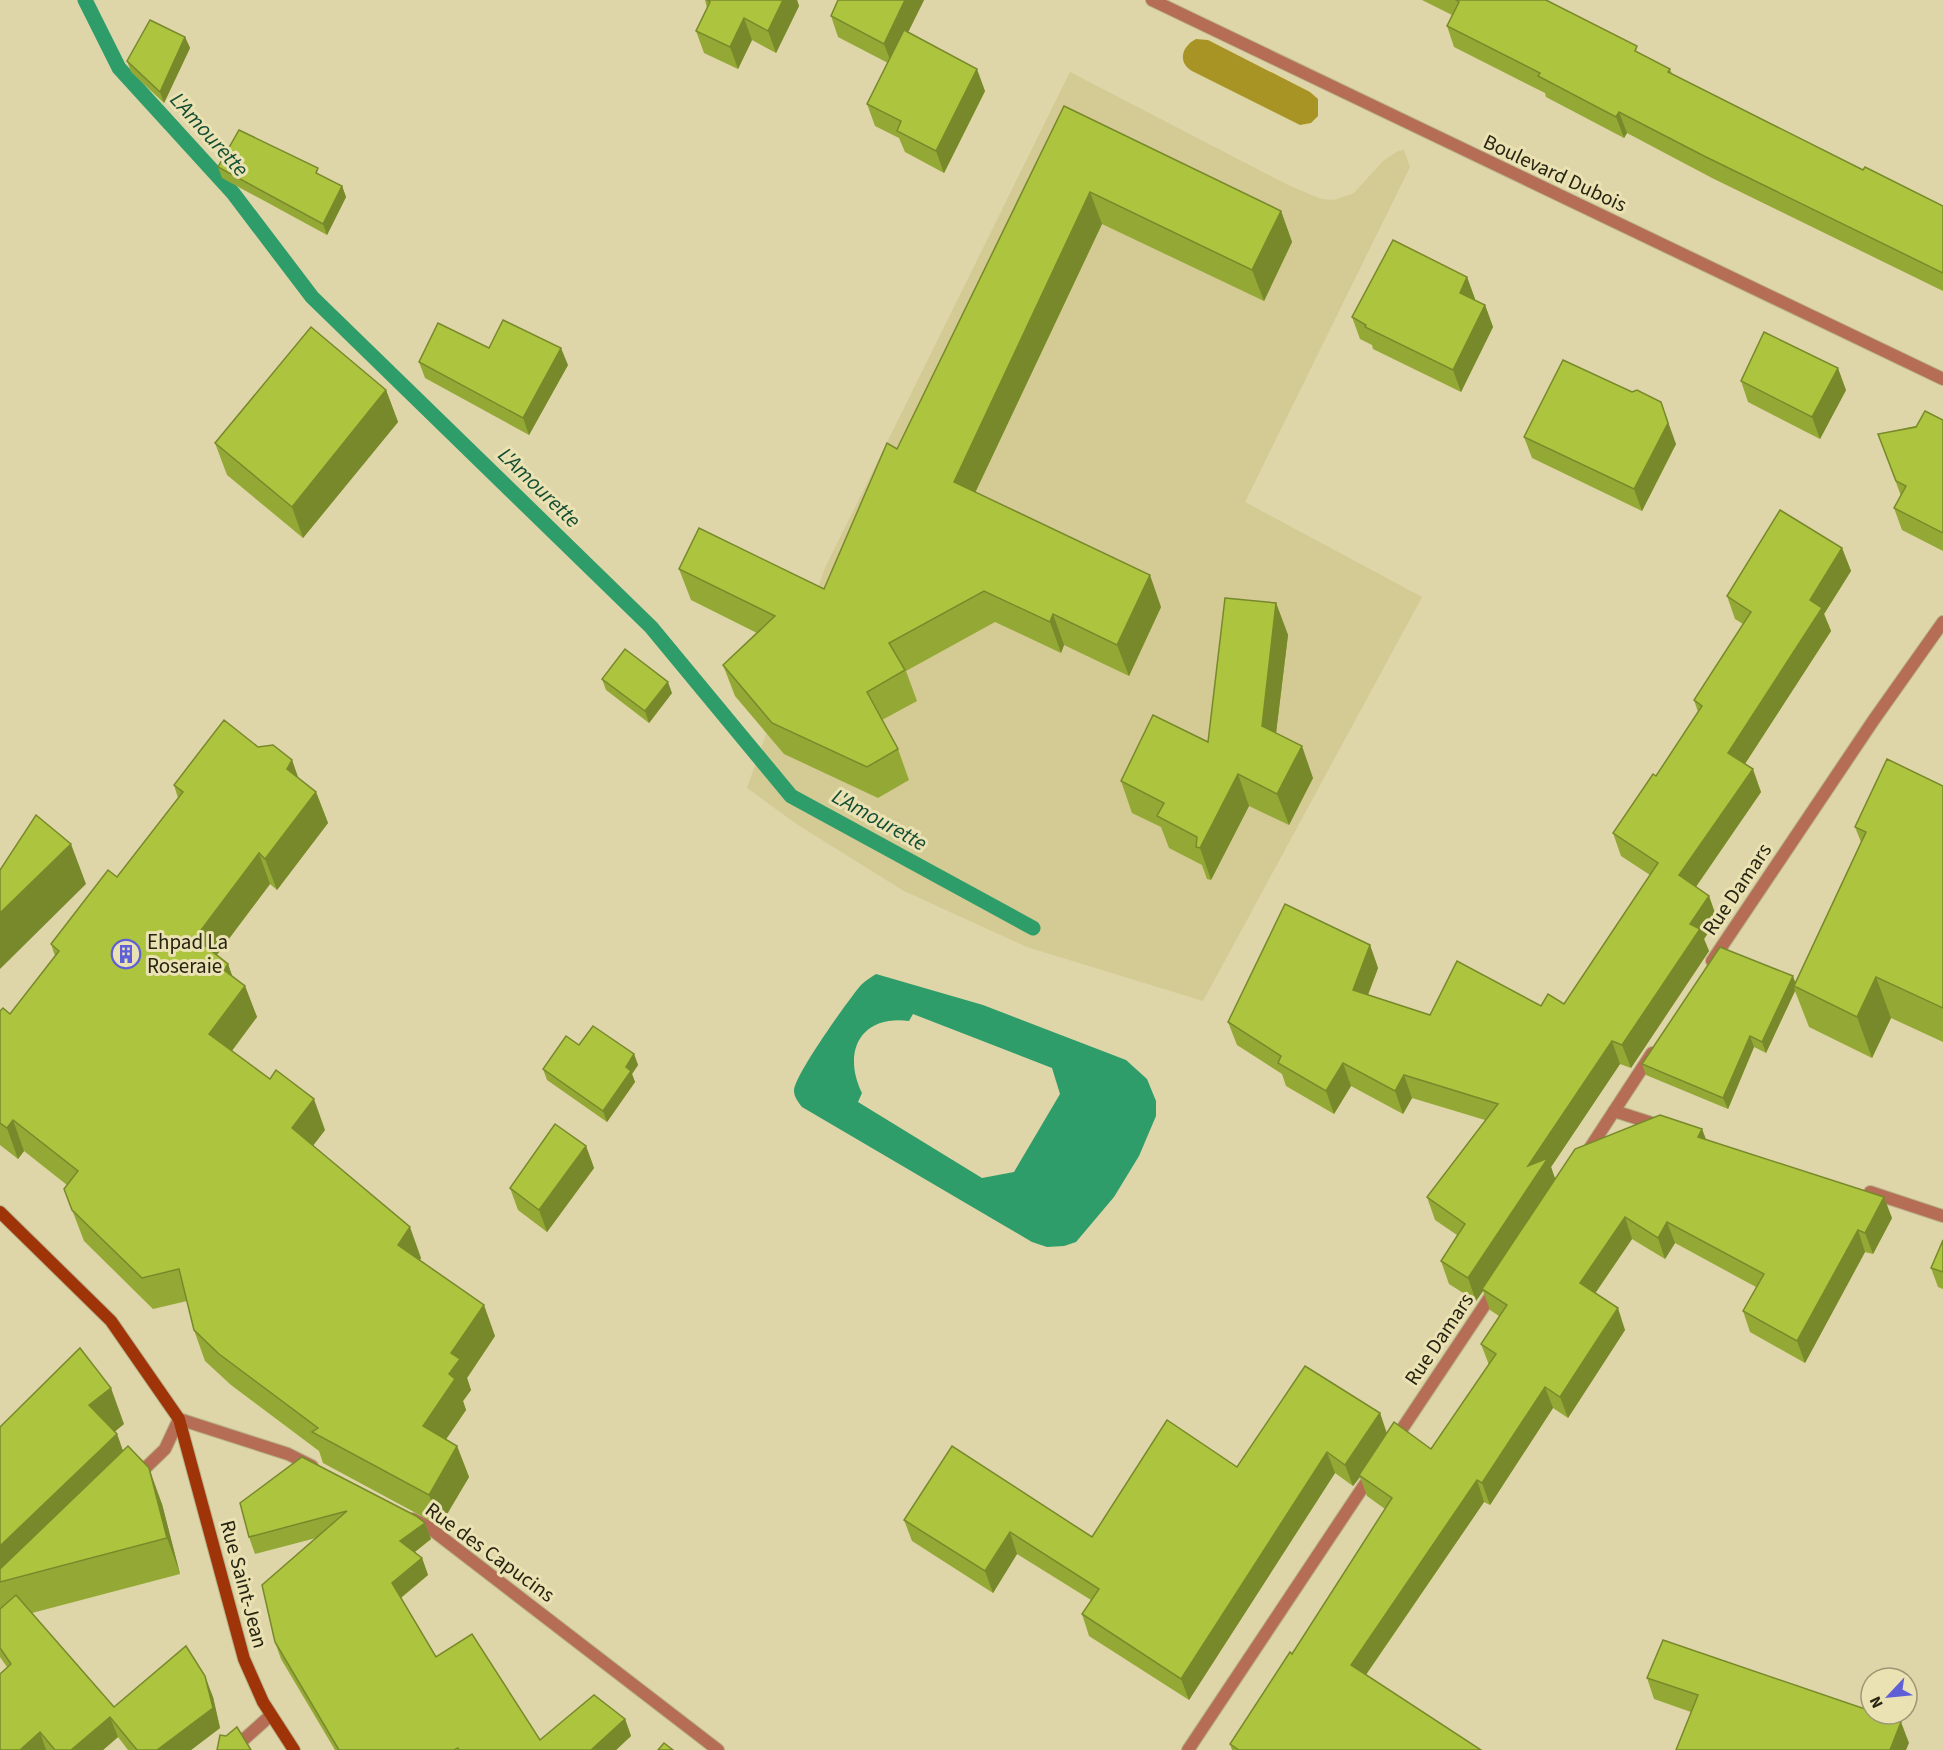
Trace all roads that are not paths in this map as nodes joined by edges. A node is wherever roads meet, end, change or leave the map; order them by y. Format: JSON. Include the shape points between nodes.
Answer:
{"nodes":[{"id":1,"x":1152,"y":0,"type":"edge"},
{"id":2,"x":1943,"y":379,"type":"edge"},
{"id":3,"x":1943,"y":622,"type":"edge"},
{"id":4,"x":1704,"y":974,"type":"edge"},
{"id":5,"x":1659,"y":1042,"type":"edge"},
{"id":6,"x":1614,"y":1111,"type":"junction"},
{"id":7,"x":1671,"y":1129,"type":"edge"},
{"id":8,"x":1581,"y":1161,"type":"edge"},
{"id":9,"x":1852,"y":1187,"type":"edge"},
{"id":10,"x":0,"y":1212,"type":"edge"},
{"id":11,"x":1943,"y":1216,"type":"edge"},
{"id":12,"x":1501,"y":1281,"type":"edge"},
{"id":13,"x":179,"y":1419,"type":"junction"},
{"id":14,"x":328,"y":1474,"type":"edge"},
{"id":15,"x":124,"y":1488,"type":"edge"},
{"id":16,"x":397,"y":1510,"type":"edge"},
{"id":17,"x":272,"y":1715,"type":"junction"},
{"id":18,"x":232,"y":1750,"type":"edge"},
{"id":19,"x":294,"y":1750,"type":"edge"},
{"id":20,"x":718,"y":1750,"type":"edge"},
{"id":21,"x":1188,"y":1750,"type":"edge"}],
"edges":[{"from":1,"to":2,"type":"street","name":"Boulevard Dubois"},
{"from":3,"to":4,"type":"street","name":"Rue Damars"},
{"from":5,"to":6,"type":"street"},
{"from":6,"to":7,"type":"street"},
{"from":6,"to":8,"type":"street"},
{"from":9,"to":11,"type":"street"},
{"from":10,"to":13,"type":"main road","name":"Rue Saint-Jean","via":[[111,1321]]},
{"from":12,"to":21,"type":"street","name":"Rue Damars"},
{"from":13,"to":14,"type":"street","via":[[288,1454]]},
{"from":13,"to":15,"type":"street","via":[[165,1449]]},
{"from":13,"to":17,"type":"main road","name":"Rue Saint-Jean","via":[[244,1659]]},
{"from":16,"to":20,"type":"street","name":"Rue des Capucins","via":[[427,1526]]},
{"from":17,"to":18,"type":"street"},
{"from":17,"to":19,"type":"main road","name":"Rue Saint-Jean"}]}
